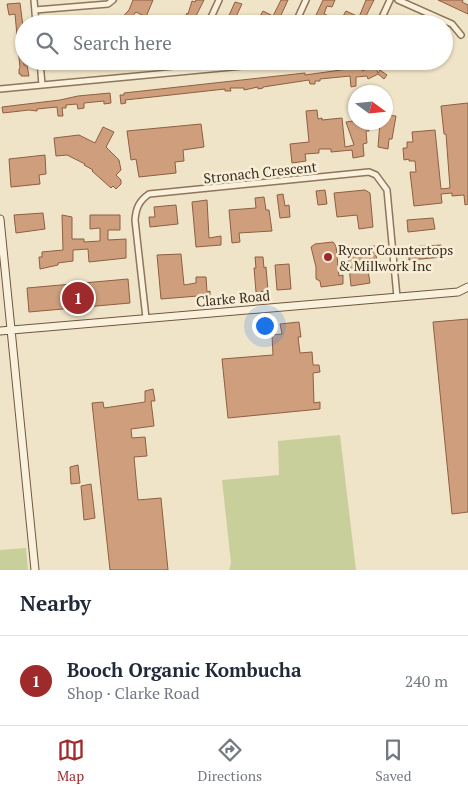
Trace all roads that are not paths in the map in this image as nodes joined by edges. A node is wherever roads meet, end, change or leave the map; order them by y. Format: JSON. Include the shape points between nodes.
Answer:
{"nodes":[{"id":1,"x":34,"y":0,"type":"edge"},
{"id":2,"x":113,"y":0,"type":"edge"},
{"id":3,"x":219,"y":0,"type":"edge"},
{"id":4,"x":306,"y":0,"type":"edge"},
{"id":5,"x":390,"y":0,"type":"edge"},
{"id":6,"x":398,"y":0,"type":"edge"},
{"id":7,"x":35,"y":10,"type":"junction"},
{"id":8,"x":35,"y":15,"type":"edge"},
{"id":9,"x":212,"y":15,"type":"edge"},
{"id":10,"x":298,"y":15,"type":"edge"},
{"id":11,"x":383,"y":15,"type":"edge"},
{"id":12,"x":432,"y":15,"type":"edge"},
{"id":13,"x":453,"y":25,"type":"edge"},
{"id":14,"x":461,"y":35,"type":"dead end"},
{"id":15,"x":41,"y":70,"type":"edge"},
{"id":16,"x":207,"y":70,"type":"edge"},
{"id":17,"x":42,"y":85,"type":"junction"},
{"id":18,"x":0,"y":89,"type":"edge"},
{"id":19,"x":0,"y":219,"type":"edge"},
{"id":20,"x":468,"y":287,"type":"edge"},
{"id":21,"x":397,"y":297,"type":"junction"},
{"id":22,"x":146,"y":318,"type":"junction"},
{"id":23,"x":10,"y":330,"type":"junction"},
{"id":24,"x":0,"y":331,"type":"edge"},
{"id":25,"x":35,"y":570,"type":"edge"}],
"edges":[{"from":1,"to":7,"type":"street"},
{"from":2,"to":7,"type":"street","via":[[108,4]]},
{"from":3,"to":9,"type":"street"},
{"from":4,"to":10,"type":"street"},
{"from":5,"to":11,"type":"street"},
{"from":6,"to":12,"type":"street"},
{"from":7,"to":8,"type":"street"},
{"from":13,"to":14,"type":"street"},
{"from":15,"to":17,"type":"street"},
{"from":16,"to":17,"type":"street"},
{"from":17,"to":18,"type":"street"},
{"from":19,"to":23,"type":"main road"},
{"from":20,"to":21,"type":"main road","name":"Clarke Road","via":[[458,292]]},
{"from":21,"to":22,"type":"main road","name":"Clarke Road"},
{"from":21,"to":22,"type":"street","name":"Stronach Crescent","via":[[387,190],[376,175],[369,172],[149,194],[136,209],[135,220]]},
{"from":22,"to":23,"type":"main road","name":"Clarke Road"},
{"from":23,"to":24,"type":"main road","name":"Clarke Road"},
{"from":23,"to":25,"type":"main road"}]}
